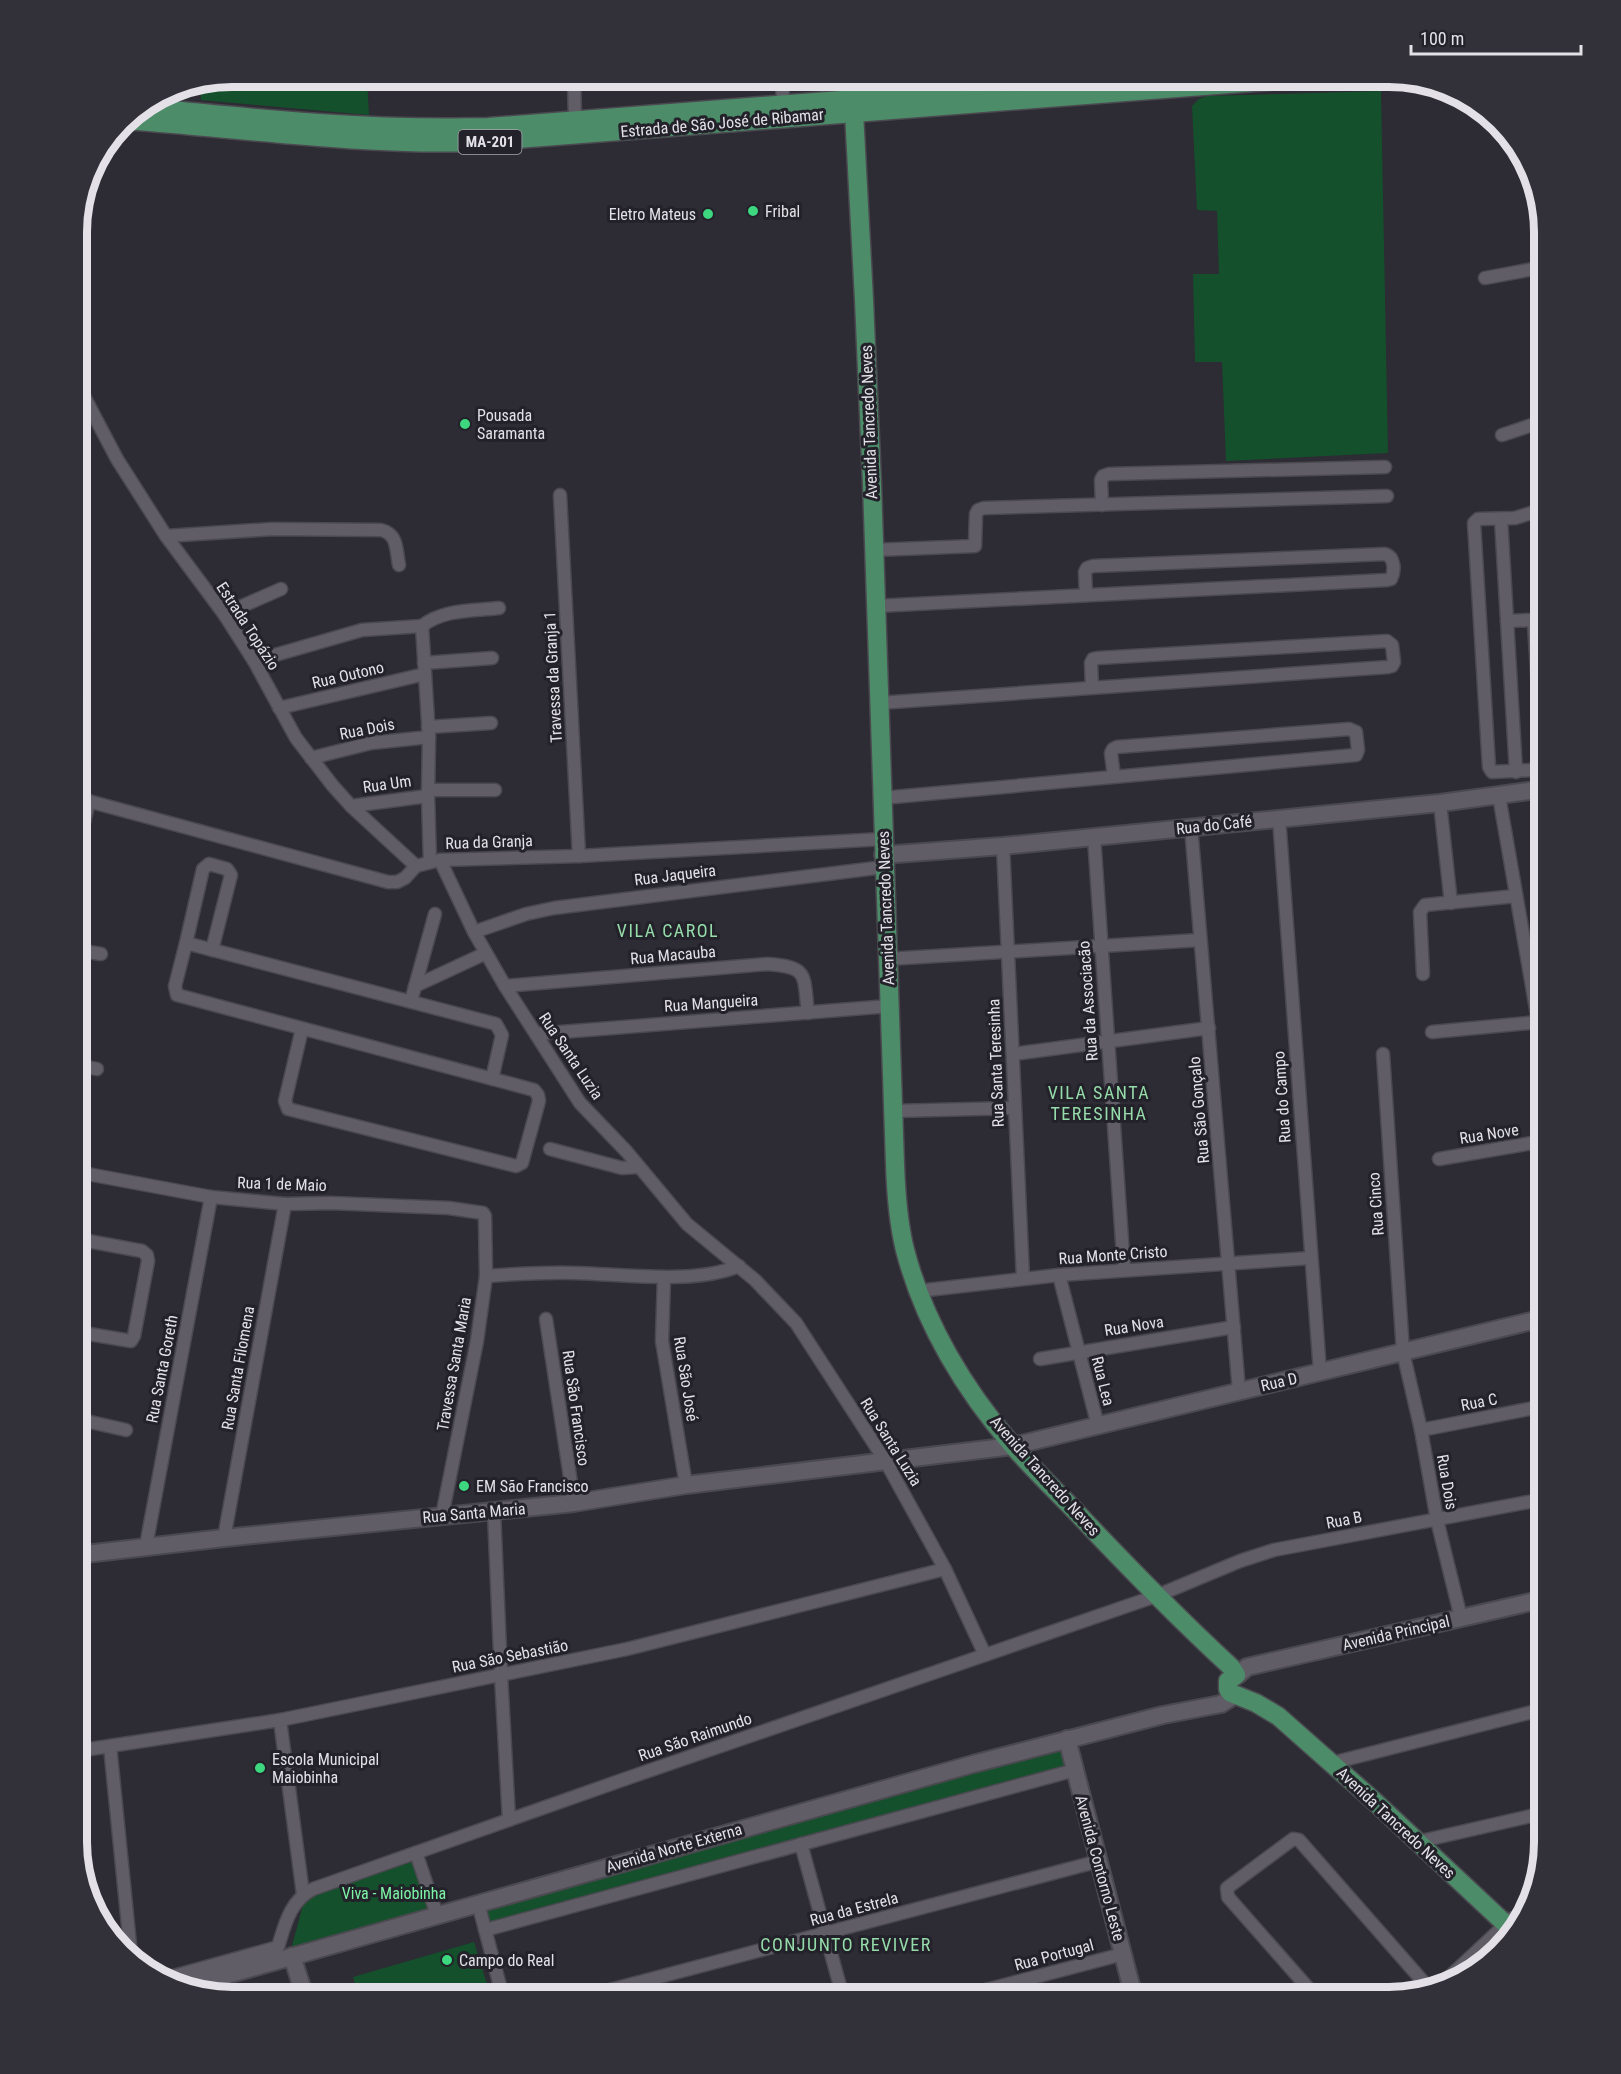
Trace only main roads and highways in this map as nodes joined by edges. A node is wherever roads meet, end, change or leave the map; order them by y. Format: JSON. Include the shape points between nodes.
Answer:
{"nodes":[{"id":1,"x":1005,"y":87,"type":"edge"},
{"id":2,"x":1157,"y":87,"type":"edge"},
{"id":3,"x":850,"y":106,"type":"junction"},
{"id":4,"x":156,"y":108,"type":"edge"},
{"id":5,"x":138,"y":121,"type":"edge"},
{"id":6,"x":1236,"y":1683,"type":"junction"},
{"id":7,"x":1278,"y":1716,"type":"junction"},
{"id":8,"x":1507,"y":1925,"type":"edge"}],
"edges":[{"from":1,"to":3,"type":"main road","name":"Estrada de São José de Ribamar","number":"MA-201","via":[[869,97]]},
{"from":2,"to":3,"type":"main road","name":"Estrada de São José de Ribamar","number":"MA-201"},
{"from":3,"to":4,"type":"main road","name":"Estrada de São José de Ribamar","number":"MA-201","via":[[783,104],[488,127],[422,128],[340,125]]},
{"from":3,"to":5,"type":"main road","name":"Estrada de São José de Ribamar","number":"MA-201","via":[[490,142],[421,144]]},
{"from":3,"to":6,"type":"main road","name":"Avenida Tancredo Neves","via":[[864,300],[893,1111],[898,1208],[905,1249],[935,1332],[964,1381],[1013,1446]]},
{"from":6,"to":7,"type":"main road","name":"Avenida Tancredo Neves"},
{"from":6,"to":7,"type":"main road","name":"Avenida Tancredo Neves","via":[[1256,1703]]},
{"from":7,"to":8,"type":"main road","name":"Avenida Tancredo Neves"}]}
